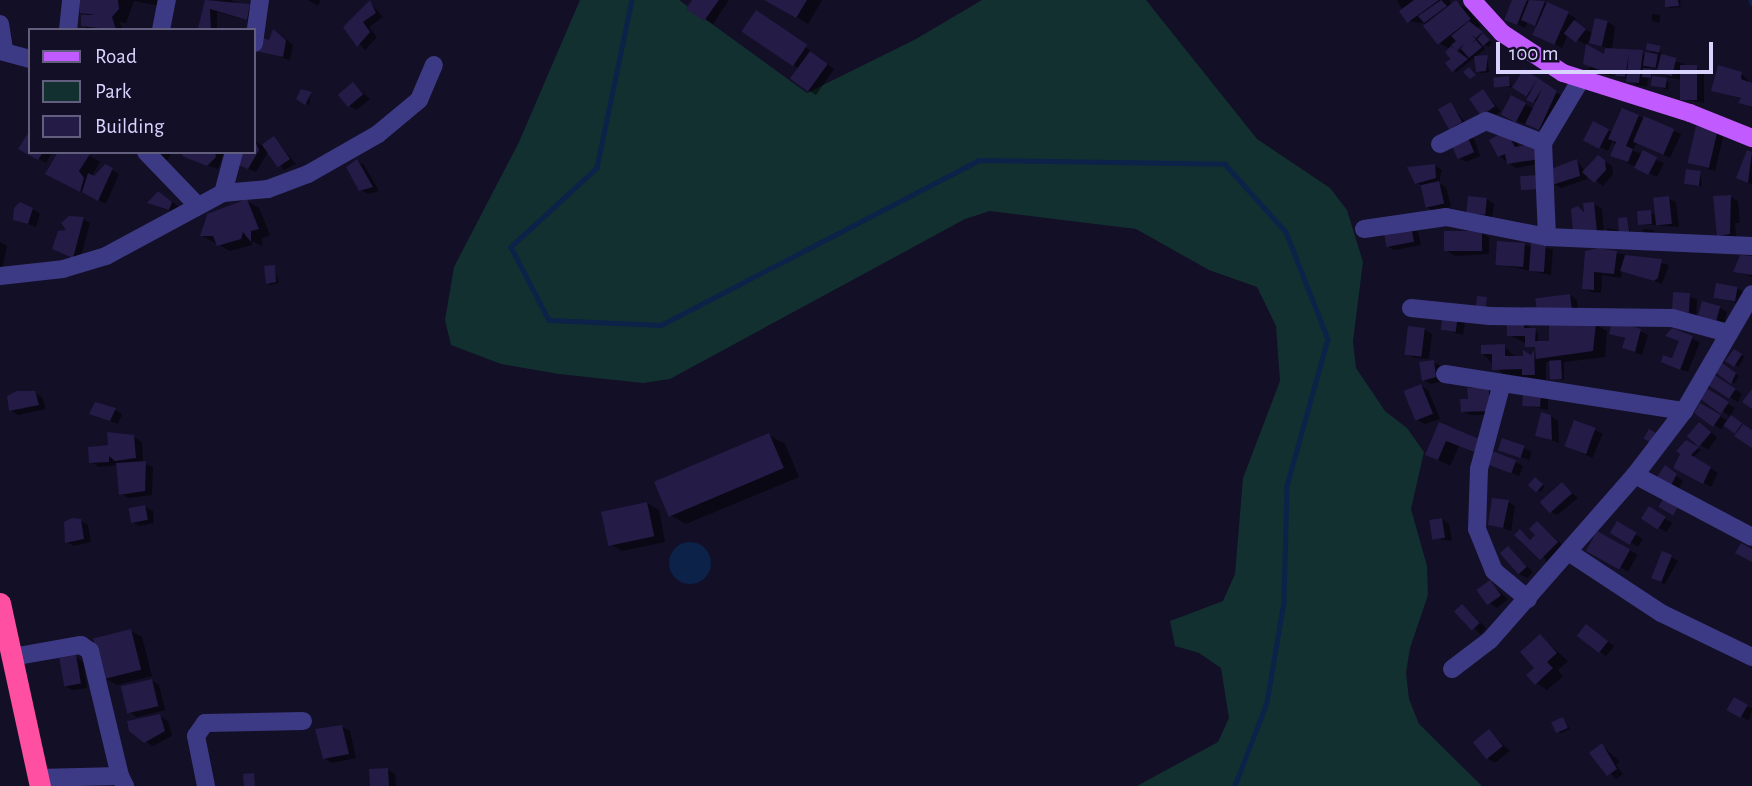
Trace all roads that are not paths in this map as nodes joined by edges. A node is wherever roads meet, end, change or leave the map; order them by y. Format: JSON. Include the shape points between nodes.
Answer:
{"nodes":[{"id":1,"x":71,"y":0,"type":"edge"},
{"id":2,"x":167,"y":0,"type":"edge"},
{"id":3,"x":260,"y":0,"type":"edge"},
{"id":4,"x":1472,"y":0,"type":"edge"},
{"id":5,"x":0,"y":24,"type":"edge"},
{"id":6,"x":68,"y":28,"type":"edge"},
{"id":7,"x":167,"y":28,"type":"edge"},
{"id":8,"x":256,"y":29,"type":"edge"},
{"id":9,"x":2,"y":51,"type":"edge"},
{"id":10,"x":28,"y":58,"type":"edge"},
{"id":11,"x":434,"y":65,"type":"dead end"},
{"id":12,"x":1580,"y":81,"type":"junction"},
{"id":13,"x":1752,"y":138,"type":"edge"},
{"id":14,"x":1543,"y":143,"type":"junction"},
{"id":15,"x":1440,"y":144,"type":"dead end"},
{"id":16,"x":148,"y":154,"type":"edge"},
{"id":17,"x":233,"y":154,"type":"edge"},
{"id":18,"x":223,"y":193,"type":"junction"},
{"id":19,"x":196,"y":204,"type":"junction"},
{"id":20,"x":1364,"y":229,"type":"dead end"},
{"id":21,"x":1546,"y":237,"type":"junction"},
{"id":22,"x":1752,"y":246,"type":"edge"},
{"id":23,"x":0,"y":276,"type":"edge"},
{"id":24,"x":1750,"y":303,"type":"edge"},
{"id":25,"x":1411,"y":308,"type":"dead end"},
{"id":26,"x":1728,"y":333,"type":"junction"},
{"id":27,"x":1444,"y":374,"type":"dead end"},
{"id":28,"x":1502,"y":383,"type":"junction"},
{"id":29,"x":1684,"y":411,"type":"junction"},
{"id":30,"x":1635,"y":475,"type":"junction"},
{"id":31,"x":1752,"y":537,"type":"edge"},
{"id":32,"x":1570,"y":553,"type":"junction"},
{"id":33,"x":1528,"y":599,"type":"junction"},
{"id":34,"x":0,"y":603,"type":"edge"},
{"id":35,"x":12,"y":657,"type":"junction"},
{"id":36,"x":1752,"y":657,"type":"edge"},
{"id":37,"x":1451,"y":669,"type":"dead end"},
{"id":38,"x":303,"y":721,"type":"dead end"},
{"id":39,"x":123,"y":781,"type":"edge"},
{"id":40,"x":39,"y":782,"type":"edge"},
{"id":41,"x":206,"y":786,"type":"edge"}],
"edges":[{"from":1,"to":6,"type":"street"},
{"from":2,"to":7,"type":"street"},
{"from":3,"to":8,"type":"street"},
{"from":4,"to":12,"type":"main road","via":[[1531,56]]},
{"from":5,"to":9,"type":"street"},
{"from":9,"to":10,"type":"street"},
{"from":11,"to":18,"type":"street","via":[[419,100],[379,134],[308,174],[268,189]]},
{"from":12,"to":13,"type":"main road","via":[[1690,113]]},
{"from":12,"to":14,"type":"street"},
{"from":14,"to":15,"type":"street","via":[[1486,121]]},
{"from":14,"to":21,"type":"street"},
{"from":16,"to":19,"type":"street"},
{"from":17,"to":18,"type":"street"},
{"from":18,"to":19,"type":"street"},
{"from":19,"to":23,"type":"street","via":[[106,256],[63,269]]},
{"from":20,"to":21,"type":"street","via":[[1446,217]]},
{"from":21,"to":22,"type":"street"},
{"from":24,"to":26,"type":"street"},
{"from":25,"to":26,"type":"street","via":[[1490,316],[1672,318]]},
{"from":26,"to":29,"type":"street"},
{"from":27,"to":28,"type":"street"},
{"from":28,"to":29,"type":"street"},
{"from":28,"to":33,"type":"street","via":[[1479,468],[1477,529],[1494,572]]},
{"from":29,"to":30,"type":"street"},
{"from":30,"to":31,"type":"street"},
{"from":30,"to":32,"type":"street"},
{"from":32,"to":33,"type":"street"},
{"from":32,"to":36,"type":"street","via":[[1661,613]]},
{"from":33,"to":37,"type":"street","via":[[1490,640]]},
{"from":34,"to":35,"type":"highway"},
{"from":35,"to":39,"type":"street","via":[[81,645],[90,651]]},
{"from":35,"to":40,"type":"highway"},
{"from":38,"to":41,"type":"street","via":[[205,723],[196,736]]},
{"from":39,"to":40,"type":"street"}]}
